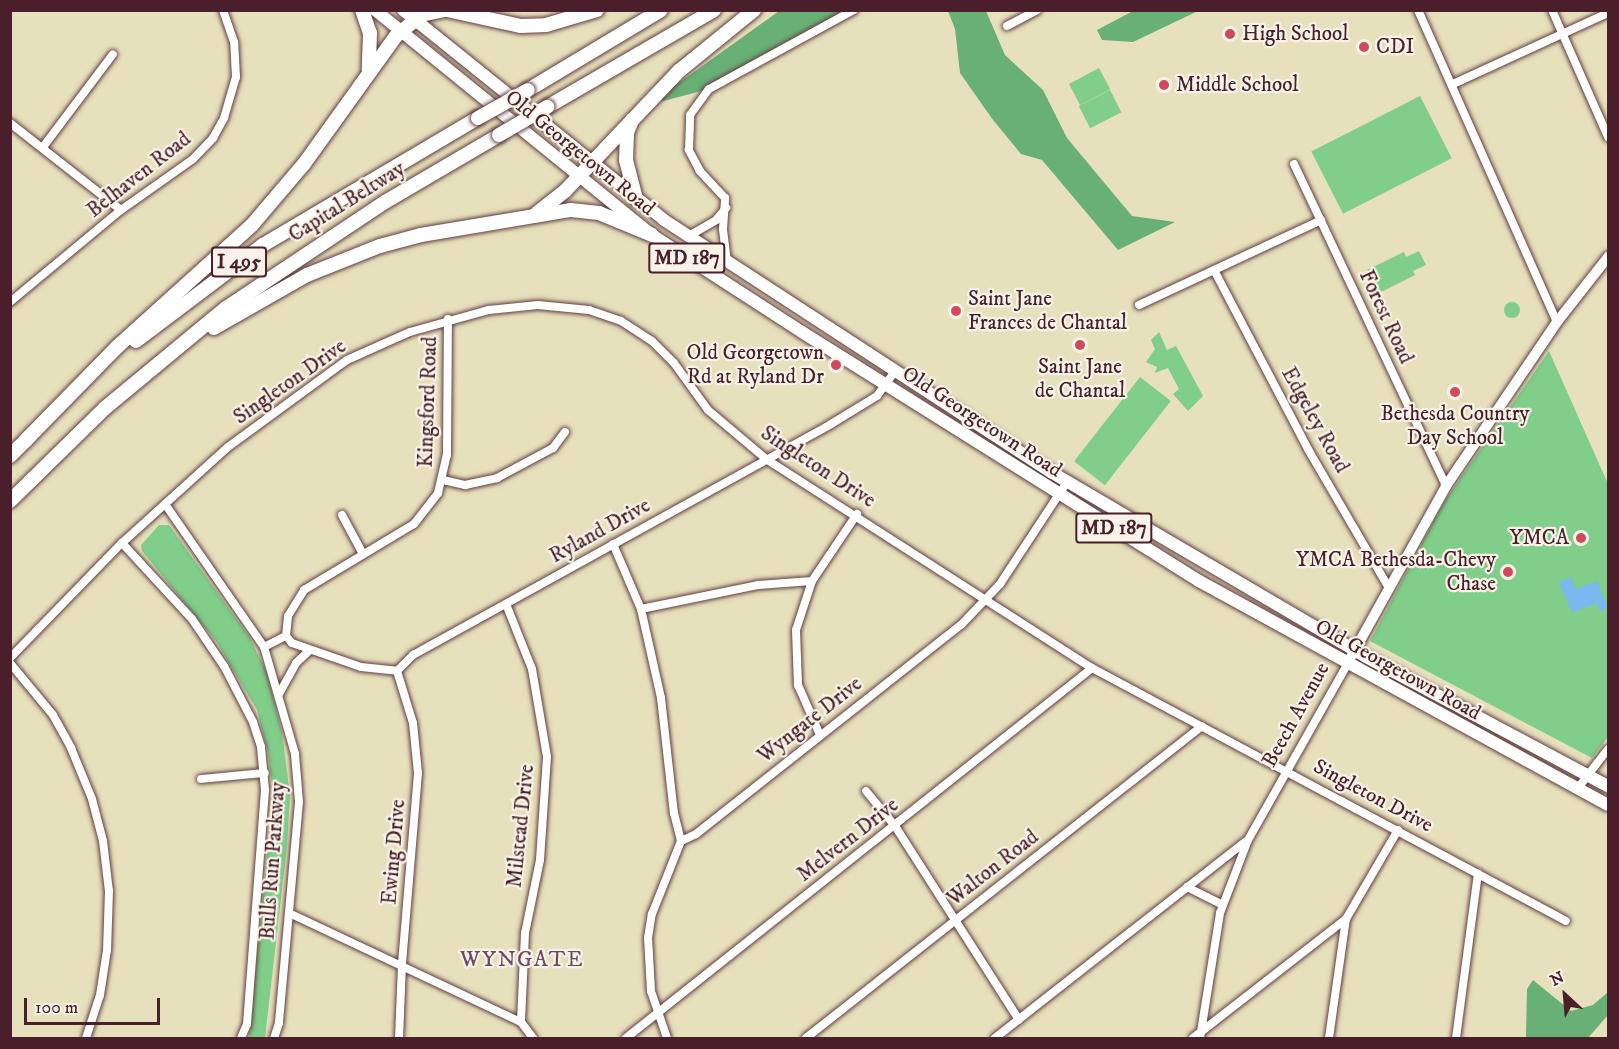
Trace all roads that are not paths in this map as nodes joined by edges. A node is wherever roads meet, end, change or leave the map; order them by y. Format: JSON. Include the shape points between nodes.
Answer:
{"nodes":[{"id":1,"x":223,"y":10,"type":"edge"},
{"id":2,"x":362,"y":10,"type":"edge"},
{"id":3,"x":375,"y":10,"type":"edge"},
{"id":4,"x":446,"y":10,"type":"edge"},
{"id":5,"x":597,"y":10,"type":"edge"},
{"id":6,"x":661,"y":10,"type":"edge"},
{"id":7,"x":714,"y":10,"type":"edge"},
{"id":8,"x":754,"y":10,"type":"edge"},
{"id":9,"x":854,"y":10,"type":"edge"},
{"id":10,"x":1037,"y":10,"type":"edge"},
{"id":11,"x":1418,"y":10,"type":"edge"},
{"id":12,"x":1552,"y":10,"type":"edge"},
{"id":13,"x":1608,"y":13,"type":"edge"},
{"id":14,"x":409,"y":15,"type":"edge"},
{"id":15,"x":1007,"y":26,"type":"dead end"},
{"id":16,"x":400,"y":32,"type":"junction"},
{"id":17,"x":1563,"y":34,"type":"junction"},
{"id":18,"x":113,"y":54,"type":"dead end"},
{"id":19,"x":369,"y":71,"type":"junction"},
{"id":20,"x":1453,"y":84,"type":"junction"},
{"id":21,"x":635,"y":114,"type":"junction"},
{"id":22,"x":10,"y":123,"type":"edge"},
{"id":23,"x":1608,"y":137,"type":"edge"},
{"id":24,"x":43,"y":147,"type":"junction"},
{"id":25,"x":588,"y":163,"type":"junction"},
{"id":26,"x":1294,"y":164,"type":"dead end"},
{"id":27,"x":576,"y":177,"type":"junction"},
{"id":28,"x":636,"y":199,"type":"junction"},
{"id":29,"x":727,"y":206,"type":"junction"},
{"id":30,"x":121,"y":210,"type":"junction"},
{"id":31,"x":532,"y":216,"type":"junction"},
{"id":32,"x":1321,"y":220,"type":"junction"},
{"id":33,"x":652,"y":235,"type":"junction"},
{"id":34,"x":687,"y":237,"type":"junction"},
{"id":35,"x":1608,"y":257,"type":"edge"},
{"id":36,"x":727,"y":263,"type":"junction"},
{"id":37,"x":1214,"y":270,"type":"junction"},
{"id":38,"x":10,"y":302,"type":"edge"},
{"id":39,"x":1139,"y":305,"type":"dead end"},
{"id":40,"x":448,"y":320,"type":"junction"},
{"id":41,"x":1557,"y":322,"type":"junction"},
{"id":42,"x":895,"y":371,"type":"junction"},
{"id":43,"x":141,"y":376,"type":"junction"},
{"id":44,"x":885,"y":384,"type":"junction"},
{"id":45,"x":566,"y":432,"type":"dead end"},
{"id":46,"x":25,"y":441,"type":"junction"},
{"id":47,"x":10,"y":456,"type":"edge"},
{"id":48,"x":766,"y":459,"type":"junction"},
{"id":49,"x":443,"y":480,"type":"junction"},
{"id":50,"x":1066,"y":482,"type":"junction"},
{"id":51,"x":1446,"y":486,"type":"junction"},
{"id":52,"x":1058,"y":494,"type":"junction"},
{"id":53,"x":10,"y":501,"type":"edge"},
{"id":54,"x":165,"y":504,"type":"junction"},
{"id":55,"x":857,"y":514,"type":"junction"},
{"id":56,"x":342,"y":515,"type":"dead end"},
{"id":57,"x":122,"y":543,"type":"junction"},
{"id":58,"x":613,"y":544,"type":"junction"},
{"id":59,"x":363,"y":554,"type":"junction"},
{"id":60,"x":812,"y":581,"type":"junction"},
{"id":61,"x":1388,"y":586,"type":"junction"},
{"id":62,"x":987,"y":598,"type":"junction"},
{"id":63,"x":506,"y":604,"type":"junction"},
{"id":64,"x":641,"y":609,"type":"junction"},
{"id":65,"x":286,"y":636,"type":"junction"},
{"id":66,"x":264,"y":647,"type":"junction"},
{"id":67,"x":310,"y":650,"type":"junction"},
{"id":68,"x":1354,"y":650,"type":"junction"},
{"id":69,"x":10,"y":658,"type":"edge"},
{"id":70,"x":10,"y":663,"type":"edge"},
{"id":71,"x":1347,"y":665,"type":"junction"},
{"id":72,"x":1092,"y":668,"type":"junction"},
{"id":73,"x":397,"y":671,"type":"junction"},
{"id":74,"x":279,"y":694,"type":"junction"},
{"id":75,"x":1202,"y":726,"type":"junction"},
{"id":76,"x":820,"y":735,"type":"junction"},
{"id":77,"x":1608,"y":748,"type":"edge"},
{"id":78,"x":1288,"y":771,"type":"junction"},
{"id":79,"x":265,"y":773,"type":"junction"},
{"id":80,"x":1587,"y":774,"type":"junction"},
{"id":81,"x":201,"y":779,"type":"dead end"},
{"id":82,"x":1608,"y":786,"type":"edge"},
{"id":83,"x":1578,"y":788,"type":"junction"},
{"id":84,"x":866,"y":791,"type":"dead end"},
{"id":85,"x":1608,"y":806,"type":"edge"},
{"id":86,"x":895,"y":826,"type":"junction"},
{"id":87,"x":1398,"y":830,"type":"junction"},
{"id":88,"x":1248,"y":840,"type":"junction"},
{"id":89,"x":681,"y":842,"type":"junction"},
{"id":90,"x":1478,"y":873,"type":"junction"},
{"id":91,"x":1187,"y":887,"type":"junction"},
{"id":92,"x":1223,"y":905,"type":"junction"},
{"id":93,"x":289,"y":912,"type":"junction"},
{"id":94,"x":1346,"y":919,"type":"junction"},
{"id":95,"x":957,"y":920,"type":"junction"},
{"id":96,"x":1566,"y":921,"type":"dead end"},
{"id":97,"x":402,"y":964,"type":"junction"},
{"id":98,"x":658,"y":1012,"type":"junction"},
{"id":99,"x":1019,"y":1020,"type":"junction"},
{"id":100,"x":521,"y":1022,"type":"junction"},
{"id":101,"x":1201,"y":1035,"type":"edge"},
{"id":102,"x":86,"y":1038,"type":"edge"},
{"id":103,"x":241,"y":1038,"type":"edge"},
{"id":104,"x":274,"y":1038,"type":"edge"},
{"id":105,"x":399,"y":1038,"type":"edge"},
{"id":106,"x":533,"y":1038,"type":"edge"},
{"id":107,"x":626,"y":1038,"type":"edge"},
{"id":108,"x":667,"y":1038,"type":"edge"},
{"id":109,"x":806,"y":1038,"type":"edge"},
{"id":110,"x":995,"y":1038,"type":"edge"},
{"id":111,"x":1193,"y":1038,"type":"edge"},
{"id":112,"x":1329,"y":1038,"type":"edge"},
{"id":113,"x":1456,"y":1038,"type":"edge"}],
"edges":[{"from":1,"to":30,"type":"street","name":"Belhaven Road","via":[[234,42],[236,77],[224,118],[213,138],[193,159]]},
{"from":2,"to":19,"type":"highway","via":[[370,33]]},
{"from":3,"to":16,"type":"main road","name":"Old Georgetown Road","number":"MD 187"},
{"from":4,"to":5,"type":"highway","via":[[521,26],[546,25]]},
{"from":4,"to":14,"type":"highway"},
{"from":6,"to":46,"type":"highway","name":"Capital Beltway","number":"I 495","bridge":true,"via":[[310,216],[209,283],[123,351]]},
{"from":7,"to":43,"type":"highway","name":"Capital Beltway","number":"I 495","bridge":true,"via":[[280,269]]},
{"from":8,"to":21,"type":"highway"},
{"from":9,"to":29,"type":"street","via":[[709,89],[698,102],[690,115],[689,150]]},
{"from":10,"to":15,"type":"street"},
{"from":11,"to":20,"type":"street"},
{"from":12,"to":17,"type":"street"},
{"from":13,"to":17,"type":"street"},
{"from":14,"to":16,"type":"highway"},
{"from":14,"to":25,"type":"main road","name":"Old Georgetown Road","number":"MD 187"},
{"from":16,"to":19,"type":"highway"},
{"from":16,"to":27,"type":"main road","name":"Old Georgetown Road","number":"MD 187"},
{"from":17,"to":20,"type":"street"},
{"from":17,"to":23,"type":"street"},
{"from":18,"to":24,"type":"street"},
{"from":19,"to":46,"type":"highway","via":[[304,164],[252,225],[117,346]]},
{"from":20,"to":41,"type":"street"},
{"from":21,"to":25,"type":"highway"},
{"from":21,"to":28,"type":"highway","via":[[627,133],[626,160]]},
{"from":22,"to":24,"type":"street"},
{"from":24,"to":30,"type":"street"},
{"from":25,"to":27,"type":"highway"},
{"from":25,"to":28,"type":"main road","name":"Old Georgetown Road","number":"MD 187"},
{"from":26,"to":32,"type":"street","name":"Forest Road"},
{"from":27,"to":31,"type":"highway","via":[[553,202]]},
{"from":27,"to":33,"type":"main road","name":"Old Georgetown Road","number":"MD 187"},
{"from":28,"to":34,"type":"main road","name":"Old Georgetown Road","number":"MD 187"},
{"from":29,"to":34,"type":"street","via":[[716,220]]},
{"from":29,"to":36,"type":"street","via":[[723,229]]},
{"from":30,"to":38,"type":"street","name":"Belhaven Road"},
{"from":31,"to":33,"type":"highway","via":[[595,212]]},
{"from":31,"to":43,"type":"highway","via":[[421,235],[337,262],[244,308]]},
{"from":32,"to":37,"type":"street"},
{"from":32,"to":51,"type":"street","name":"Forest Road"},
{"from":33,"to":44,"type":"main road","name":"Old Georgetown Road","number":"MD 187"},
{"from":34,"to":36,"type":"main road","name":"Old Georgetown Road","number":"MD 187"},
{"from":35,"to":41,"type":"street","name":"Beech Avenue"},
{"from":36,"to":42,"type":"main road","name":"Old Georgetown Road","number":"MD 187"},
{"from":37,"to":39,"type":"street"},
{"from":37,"to":61,"type":"street","name":"Edgeley Road","via":[[1309,451]]},
{"from":40,"to":48,"type":"street","name":"Singleton Drive","via":[[538,305],[589,310],[621,321],[652,341],[674,363],[708,410]]},
{"from":40,"to":49,"type":"street","name":"Kingsford Road","via":[[447,455]]},
{"from":40,"to":54,"type":"street","name":"Singleton Drive","via":[[410,332],[322,376],[228,447]]},
{"from":41,"to":51,"type":"street","name":"Beech Avenue"},
{"from":42,"to":44,"type":"street","name":"Ryland Drive"},
{"from":42,"to":50,"type":"main road","name":"Old Georgetown Road","number":"MD 187"},
{"from":43,"to":53,"type":"highway","name":"Capital Beltway","number":"I 495"},
{"from":44,"to":48,"type":"street","name":"Ryland Drive","via":[[877,396]]},
{"from":44,"to":52,"type":"main road","name":"Old Georgetown Road","number":"MD 187"},
{"from":45,"to":49,"type":"street","via":[[553,448],[497,478],[465,485]]},
{"from":46,"to":47,"type":"highway","name":"Capital Beltway","number":"I 495"},
{"from":48,"to":55,"type":"street","name":"Singleton Drive"},
{"from":48,"to":58,"type":"street","name":"Ryland Drive"},
{"from":49,"to":59,"type":"street","name":"Kingsford Road","via":[[431,506],[414,524]]},
{"from":50,"to":52,"type":"street","name":"Wyngate Drive"},
{"from":50,"to":68,"type":"main road","name":"Old Georgetown Road","number":"MD 187"},
{"from":51,"to":61,"type":"street","name":"Beech Avenue"},
{"from":52,"to":62,"type":"street","name":"Wyngate Drive"},
{"from":52,"to":71,"type":"main road","name":"Old Georgetown Road","number":"MD 187","via":[[1199,581]]},
{"from":54,"to":57,"type":"street","name":"Singleton Drive"},
{"from":54,"to":66,"type":"street","name":"Bulls Run Parkway"},
{"from":55,"to":60,"type":"street"},
{"from":55,"to":62,"type":"street","name":"Singleton Drive"},
{"from":56,"to":59,"type":"street"},
{"from":57,"to":69,"type":"street","name":"Singleton Drive"},
{"from":57,"to":79,"type":"street","name":"Bulls Run Parkway","via":[[192,619],[224,666],[253,722]]},
{"from":58,"to":63,"type":"street","name":"Ryland Drive"},
{"from":58,"to":64,"type":"street"},
{"from":59,"to":65,"type":"street","name":"Kingsford Road","via":[[304,590],[288,616]]},
{"from":60,"to":64,"type":"street","via":[[758,585]]},
{"from":60,"to":76,"type":"street","via":[[796,630],[795,666],[803,701]]},
{"from":61,"to":68,"type":"street","name":"Beech Avenue"},
{"from":62,"to":72,"type":"street","name":"Singleton Drive"},
{"from":62,"to":76,"type":"street","name":"Wyngate Drive","via":[[961,625]]},
{"from":63,"to":73,"type":"street","name":"Ryland Drive","via":[[413,655]]},
{"from":63,"to":100,"type":"street","name":"Milstead Drive","via":[[532,669],[547,757],[540,860],[525,933]]},
{"from":64,"to":89,"type":"street","via":[[661,698]]},
{"from":65,"to":66,"type":"street"},
{"from":65,"to":67,"type":"street","via":[[292,643]]},
{"from":66,"to":74,"type":"street","name":"Bulls Run Parkway"},
{"from":67,"to":73,"type":"street","via":[[361,667]]},
{"from":67,"to":74,"type":"street","via":[[296,663]]},
{"from":68,"to":71,"type":"street","name":"Beech Avenue"},
{"from":68,"to":80,"type":"main road","name":"Old Georgetown Road","number":"MD 187"},
{"from":70,"to":102,"type":"street","via":[[53,715],[71,748],[103,841],[109,891],[107,950],[100,995]]},
{"from":71,"to":78,"type":"street","name":"Beech Avenue"},
{"from":71,"to":83,"type":"main road","name":"Old Georgetown Road","number":"MD 187"},
{"from":72,"to":75,"type":"street","name":"Singleton Drive"},
{"from":72,"to":86,"type":"street","name":"Melvern Drive"},
{"from":73,"to":97,"type":"street","name":"Ewing Drive","via":[[413,723],[418,772]]},
{"from":74,"to":93,"type":"street","name":"Bulls Run Parkway","via":[[295,754],[299,801]]},
{"from":75,"to":78,"type":"street","name":"Singleton Drive"},
{"from":75,"to":95,"type":"street","name":"Walton Road"},
{"from":76,"to":89,"type":"street","name":"Wyngate Drive"},
{"from":77,"to":80,"type":"street"},
{"from":78,"to":87,"type":"street","name":"Singleton Drive"},
{"from":78,"to":88,"type":"street","name":"Beech Avenue"},
{"from":79,"to":81,"type":"street"},
{"from":79,"to":103,"type":"street","name":"Bulls Run Parkway","via":[[247,1024]]},
{"from":80,"to":82,"type":"main road","name":"Old Georgetown Road","number":"MD 187"},
{"from":80,"to":83,"type":"street"},
{"from":83,"to":85,"type":"main road","name":"Old Georgetown Road","number":"MD 187"},
{"from":84,"to":86,"type":"street"},
{"from":86,"to":95,"type":"street"},
{"from":86,"to":98,"type":"street","name":"Melvern Drive"},
{"from":87,"to":90,"type":"street","name":"Singleton Drive"},
{"from":87,"to":94,"type":"street"},
{"from":88,"to":91,"type":"street"},
{"from":88,"to":92,"type":"street","name":"Beech Avenue"},
{"from":89,"to":98,"type":"street","via":[[655,906],[648,938],[651,991]]},
{"from":90,"to":96,"type":"street","name":"Singleton Drive"},
{"from":90,"to":113,"type":"street"},
{"from":91,"to":92,"type":"street"},
{"from":91,"to":99,"type":"street"},
{"from":92,"to":101,"type":"street","name":"Beech Avenue"},
{"from":93,"to":97,"type":"street"},
{"from":93,"to":104,"type":"street","name":"Bulls Run Parkway"},
{"from":94,"to":101,"type":"street"},
{"from":94,"to":112,"type":"street"},
{"from":95,"to":99,"type":"street"},
{"from":95,"to":109,"type":"street","name":"Walton Road"},
{"from":97,"to":100,"type":"street"},
{"from":97,"to":105,"type":"street","name":"Ewing Drive"},
{"from":98,"to":107,"type":"street","name":"Melvern Drive"},
{"from":98,"to":108,"type":"street"},
{"from":99,"to":110,"type":"street"},
{"from":100,"to":106,"type":"street"},
{"from":101,"to":111,"type":"street"}]}
